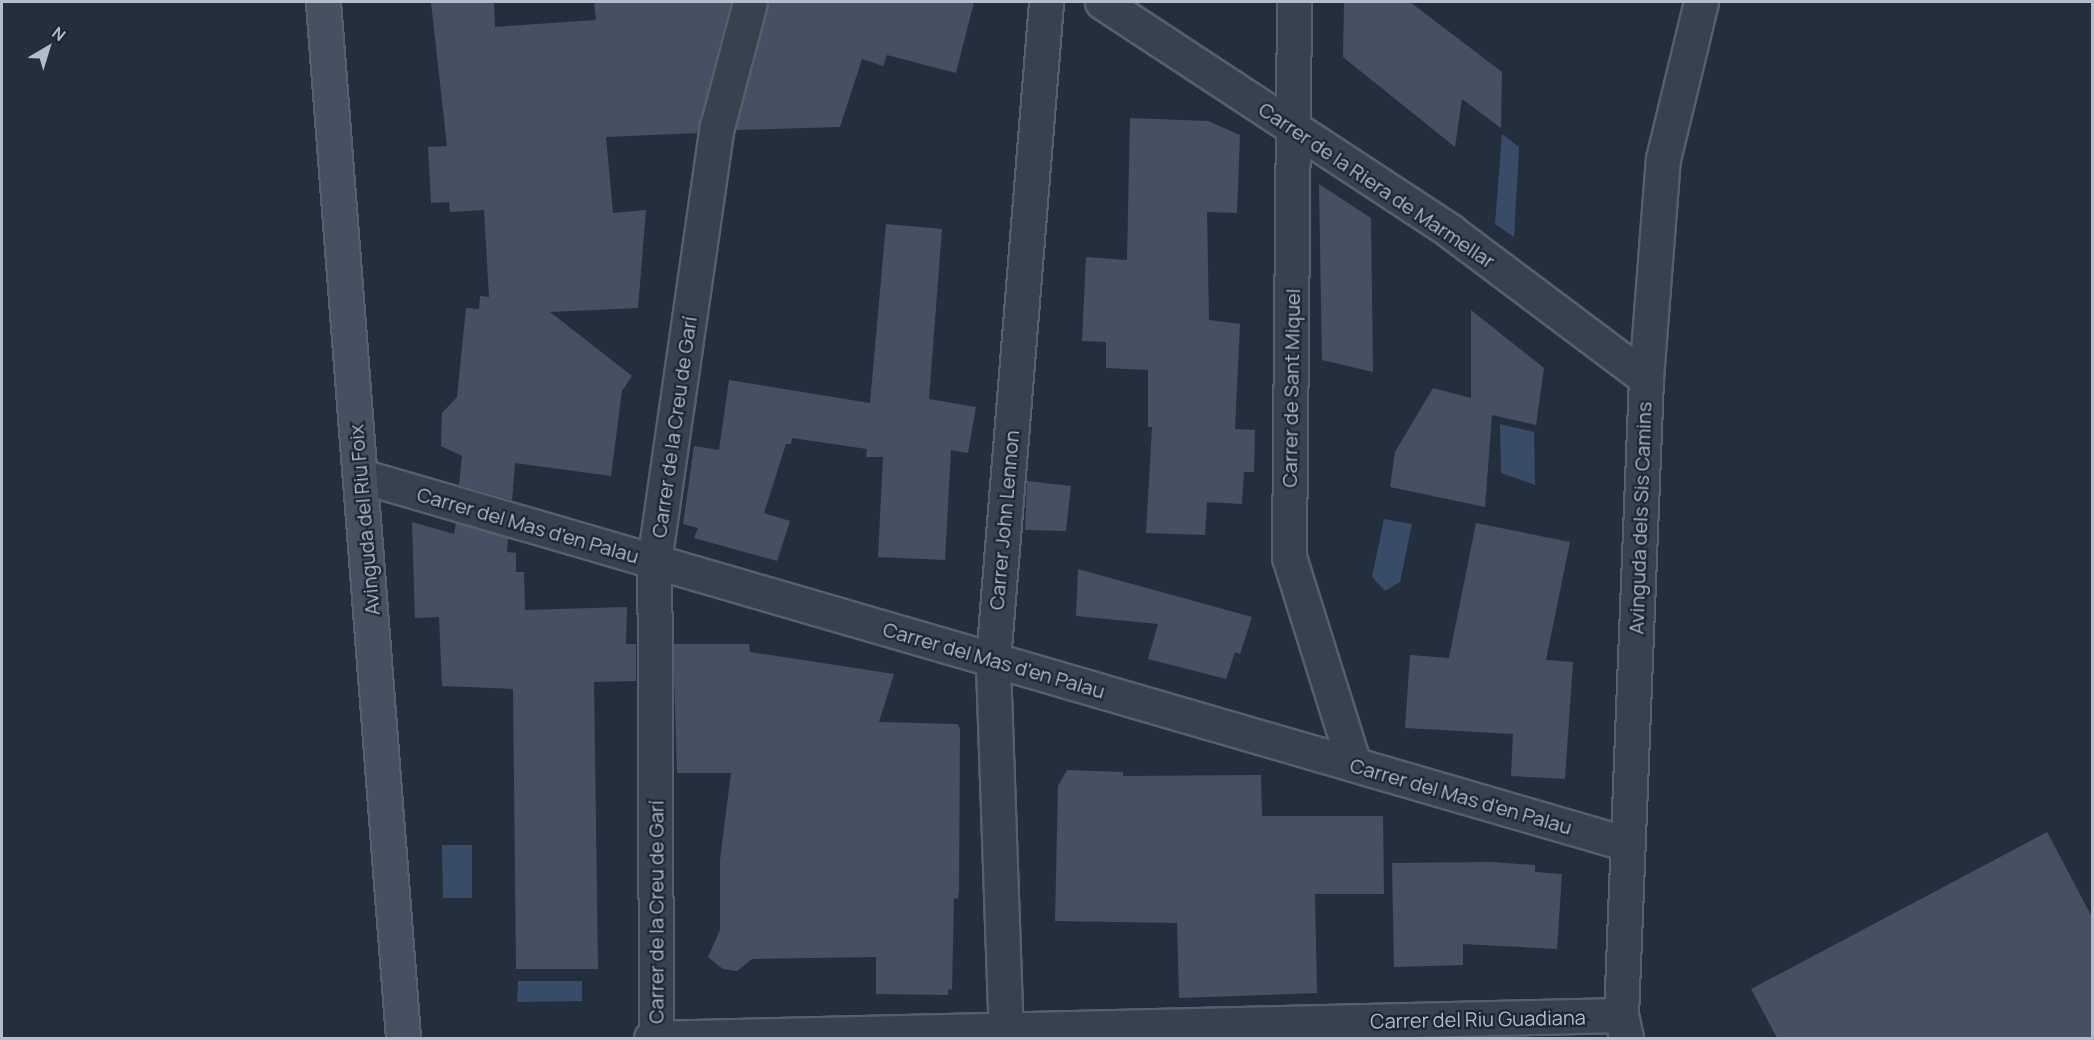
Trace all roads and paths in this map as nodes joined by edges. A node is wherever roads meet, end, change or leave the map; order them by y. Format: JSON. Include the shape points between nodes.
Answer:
{"nodes":[{"id":1,"x":323,"y":2,"type":"edge"},
{"id":2,"x":750,"y":2,"type":"edge"},
{"id":3,"x":1046,"y":2,"type":"edge"},
{"id":4,"x":1101,"y":2,"type":"edge"},
{"id":5,"x":1294,"y":2,"type":"edge"},
{"id":6,"x":1701,"y":2,"type":"edge"},
{"id":7,"x":1296,"y":128,"type":"junction"},
{"id":8,"x":1646,"y":378,"type":"junction"},
{"id":9,"x":361,"y":476,"type":"junction"},
{"id":10,"x":654,"y":562,"type":"junction"},
{"id":11,"x":993,"y":660,"type":"junction"},
{"id":12,"x":1354,"y":764,"type":"junction"},
{"id":13,"x":1628,"y":844,"type":"junction"},
{"id":14,"x":1623,"y":1027,"type":"edge"},
{"id":15,"x":1357,"y":1030,"type":"edge"},
{"id":16,"x":1006,"y":1034,"type":"edge"},
{"id":17,"x":403,"y":1038,"type":"edge"},
{"id":18,"x":651,"y":1038,"type":"edge"},
{"id":19,"x":656,"y":1038,"type":"edge"}],
"edges":[{"from":1,"to":9,"type":"street","name":"Avinguda del Riu Foix"},
{"from":2,"to":10,"type":"street","name":"Carrer de la Creu de Garí","via":[[717,127]]},
{"from":3,"to":11,"type":"street","name":"Carrer John Lennon"},
{"from":4,"to":7,"type":"street","name":"Carrer de la Riera de Marmellar"},
{"from":5,"to":7,"type":"street","name":"Carrer de Sant Miquel"},
{"from":6,"to":8,"type":"street","name":"Avinguda dels Sis Camins","via":[[1663,159]]},
{"from":7,"to":8,"type":"street","name":"Carrer de la Riera de Marmellar","via":[[1450,231]]},
{"from":7,"to":12,"type":"street","name":"Carrer de Sant Miquel","via":[[1289,557]]},
{"from":8,"to":13,"type":"street","name":"Avinguda dels Sis Camins"},
{"from":9,"to":10,"type":"street","name":"Carrer del Mas d'en Palau"},
{"from":9,"to":17,"type":"street","name":"Avinguda del Riu Foix"},
{"from":10,"to":11,"type":"street","name":"Carrer del Mas d'en Palau"},
{"from":10,"to":19,"type":"street","name":"Carrer de la Creu de Garí"},
{"from":11,"to":12,"type":"street","name":"Carrer del Mas d'en Palau"},
{"from":11,"to":16,"type":"street","name":"Carrer John Lennon"},
{"from":12,"to":13,"type":"street","name":"Carrer del Mas d'en Palau"},
{"from":13,"to":14,"type":"street","name":"Avinguda dels Sis Camins"},
{"from":14,"to":15,"type":"street","name":"Carrer del Riu Guadiana"},
{"from":15,"to":16,"type":"street","name":"Carrer del Riu Guadiana"},
{"from":16,"to":19,"type":"street","name":"Carrer del Riu Guadiana"},
{"from":18,"to":19,"type":"street","name":"Carrer del Riu Guadiana"}]}
